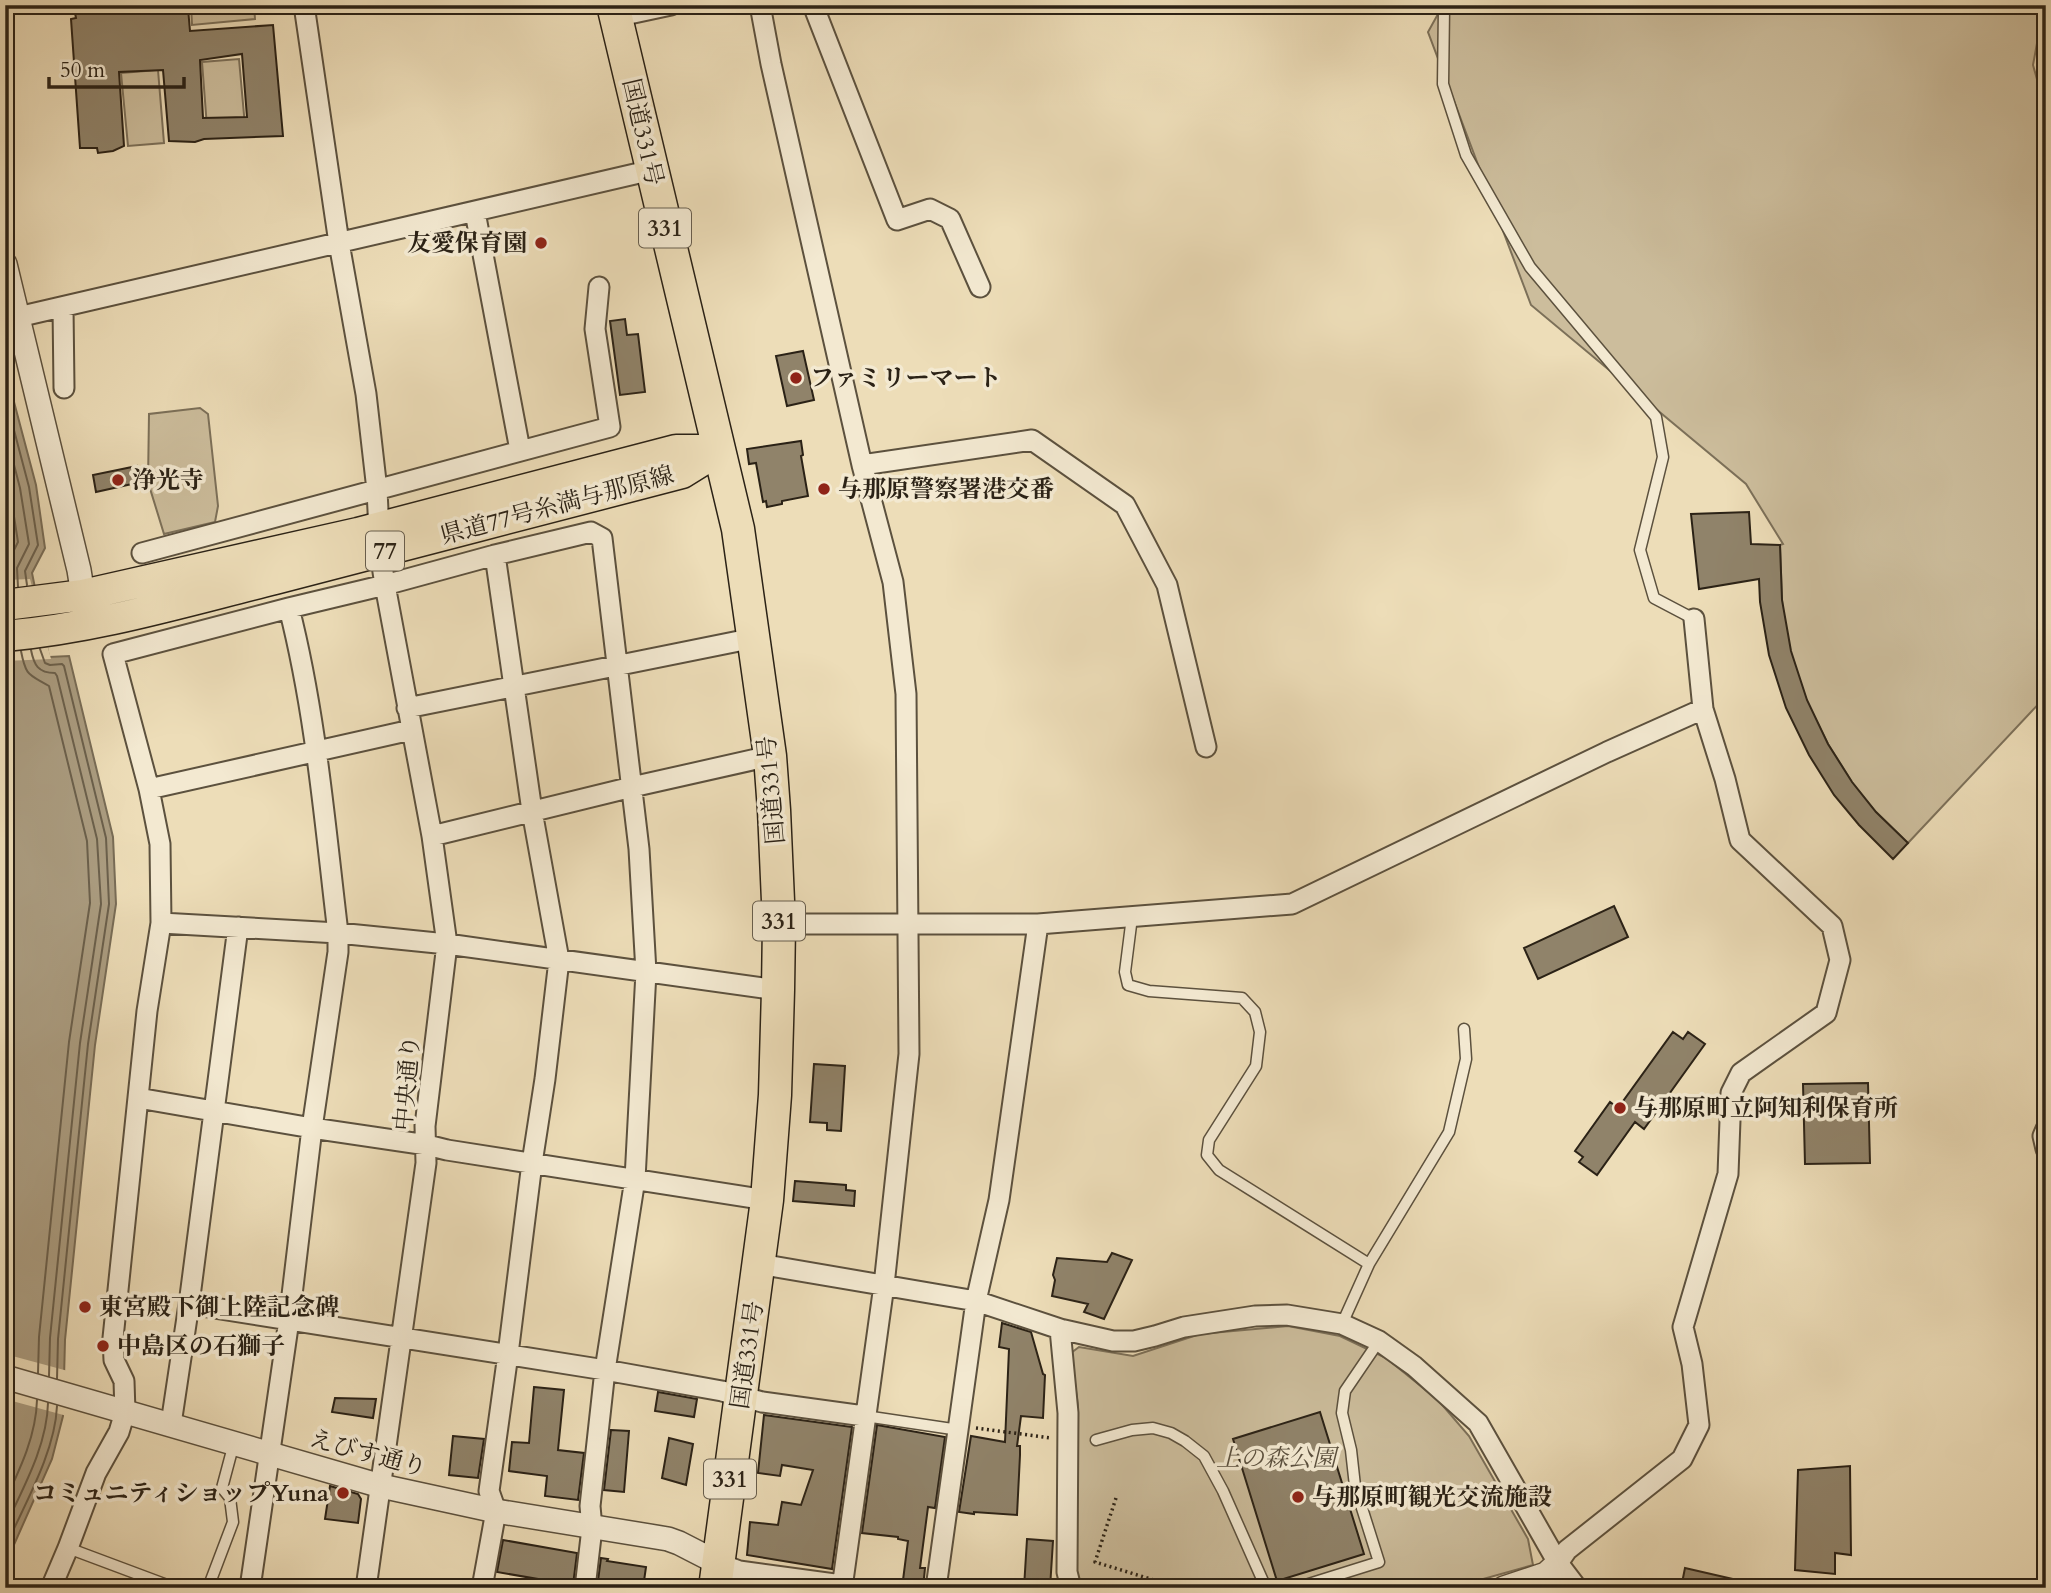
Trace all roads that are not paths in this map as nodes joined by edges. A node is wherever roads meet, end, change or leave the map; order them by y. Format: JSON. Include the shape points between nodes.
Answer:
{"nodes":[{"id":1,"x":43,"y":5,"type":"edge"},
{"id":2,"x":304,"y":5,"type":"edge"},
{"id":3,"x":671,"y":5,"type":"edge"},
{"id":4,"x":760,"y":5,"type":"edge"},
{"id":5,"x":813,"y":5,"type":"edge"},
{"id":6,"x":1446,"y":5,"type":"edge"},
{"id":7,"x":5,"y":8,"type":"edge"},
{"id":8,"x":614,"y":11,"type":"edge"},
{"id":9,"x":652,"y":170,"type":"junction"},
{"id":10,"x":475,"y":212,"type":"junction"},
{"id":11,"x":339,"y":243,"type":"junction"},
{"id":12,"x":5,"y":264,"type":"edge"},
{"id":13,"x":599,"y":287,"type":"dead end"},
{"id":14,"x":979,"y":287,"type":"dead end"},
{"id":15,"x":63,"y":307,"type":"junction"},
{"id":16,"x":18,"y":317,"type":"junction"},
{"id":17,"x":64,"y":388,"type":"dead end"},
{"id":18,"x":520,"y":450,"type":"junction"},
{"id":19,"x":719,"y":450,"type":"junction"},
{"id":20,"x":862,"y":465,"type":"junction"},
{"id":21,"x":377,"y":490,"type":"junction"},
{"id":22,"x":380,"y":540,"type":"junction"},
{"id":23,"x":142,"y":552,"type":"dead end"},
{"id":24,"x":495,"y":555,"type":"junction"},
{"id":25,"x":385,"y":585,"type":"junction"},
{"id":26,"x":83,"y":595,"type":"junction"},
{"id":27,"x":5,"y":605,"type":"edge"},
{"id":28,"x":289,"y":608,"type":"junction"},
{"id":29,"x":1694,"y":619,"type":"joint"},
{"id":30,"x":88,"y":625,"type":"junction"},
{"id":31,"x":5,"y":636,"type":"edge"},
{"id":32,"x":754,"y":638,"type":"junction"},
{"id":33,"x":617,"y":666,"type":"junction"},
{"id":34,"x":514,"y":686,"type":"junction"},
{"id":35,"x":407,"y":708,"type":"junction"},
{"id":36,"x":1703,"y":709,"type":"junction"},
{"id":37,"x":411,"y":730,"type":"junction"},
{"id":38,"x":1206,"y":747,"type":"dead end"},
{"id":39,"x":316,"y":753,"type":"junction"},
{"id":40,"x":770,"y":756,"type":"junction"},
{"id":41,"x":632,"y":787,"type":"junction"},
{"id":42,"x":149,"y":789,"type":"junction"},
{"id":43,"x":532,"y":811,"type":"junction"},
{"id":44,"x":432,"y":836,"type":"junction"},
{"id":45,"x":1132,"y":917,"type":"junction"},
{"id":46,"x":161,"y":923,"type":"junction"},
{"id":47,"x":779,"y":924,"type":"junction"},
{"id":48,"x":1038,"y":924,"type":"junction"},
{"id":49,"x":908,"y":925,"type":"junction"},
{"id":50,"x":238,"y":927,"type":"junction"},
{"id":51,"x":338,"y":933,"type":"junction"},
{"id":52,"x":447,"y":944,"type":"junction"},
{"id":53,"x":559,"y":960,"type":"junction"},
{"id":54,"x":646,"y":972,"type":"junction"},
{"id":55,"x":778,"y":990,"type":"junction"},
{"id":56,"x":1464,"y":1029,"type":"dead end"},
{"id":57,"x":138,"y":1098,"type":"junction"},
{"id":58,"x":214,"y":1111,"type":"junction"},
{"id":59,"x":312,"y":1128,"type":"junction"},
{"id":60,"x":2046,"y":1129,"type":"edge"},
{"id":61,"x":426,"y":1145,"type":"junction"},
{"id":62,"x":2046,"y":1149,"type":"edge"},
{"id":63,"x":532,"y":1163,"type":"junction"},
{"id":64,"x":635,"y":1179,"type":"junction"},
{"id":65,"x":767,"y":1200,"type":"junction"},
{"id":66,"x":760,"y":1264,"type":"junction"},
{"id":67,"x":1369,"y":1264,"type":"junction"},
{"id":68,"x":884,"y":1285,"type":"junction"},
{"id":69,"x":976,"y":1301,"type":"junction"},
{"id":70,"x":189,"y":1304,"type":"junction"},
{"id":71,"x":289,"y":1320,"type":"junction"},
{"id":72,"x":1342,"y":1324,"type":"junction"},
{"id":73,"x":1060,"y":1329,"type":"junction"},
{"id":74,"x":401,"y":1339,"type":"junction"},
{"id":75,"x":1379,"y":1340,"type":"junction"},
{"id":76,"x":508,"y":1354,"type":"junction"},
{"id":77,"x":605,"y":1370,"type":"junction"},
{"id":78,"x":5,"y":1377,"type":"edge"},
{"id":79,"x":742,"y":1395,"type":"junction"},
{"id":80,"x":115,"y":1409,"type":"junction"},
{"id":81,"x":864,"y":1416,"type":"junction"},
{"id":82,"x":171,"y":1424,"type":"junction"},
{"id":83,"x":959,"y":1428,"type":"junction"},
{"id":84,"x":1096,"y":1440,"type":"dead end"},
{"id":85,"x":234,"y":1442,"type":"junction"},
{"id":86,"x":270,"y":1453,"type":"junction"},
{"id":87,"x":382,"y":1486,"type":"junction"},
{"id":88,"x":496,"y":1511,"type":"junction"},
{"id":89,"x":592,"y":1528,"type":"junction"},
{"id":90,"x":68,"y":1548,"type":"junction"},
{"id":91,"x":1558,"y":1563,"type":"junction"},
{"id":92,"x":717,"y":1575,"type":"edge"},
{"id":93,"x":842,"y":1586,"type":"edge"},
{"id":94,"x":51,"y":1588,"type":"edge"},
{"id":95,"x":175,"y":1588,"type":"edge"},
{"id":96,"x":208,"y":1588,"type":"edge"},
{"id":97,"x":250,"y":1588,"type":"edge"},
{"id":98,"x":366,"y":1588,"type":"edge"},
{"id":99,"x":482,"y":1588,"type":"edge"},
{"id":100,"x":585,"y":1588,"type":"edge"},
{"id":101,"x":936,"y":1588,"type":"edge"},
{"id":102,"x":1071,"y":1588,"type":"edge"},
{"id":103,"x":1266,"y":1588,"type":"edge"},
{"id":104,"x":1296,"y":1588,"type":"edge"},
{"id":105,"x":1363,"y":1588,"type":"edge"},
{"id":106,"x":1369,"y":1588,"type":"edge"},
{"id":107,"x":1504,"y":1588,"type":"edge"},
{"id":108,"x":1577,"y":1588,"type":"edge"}],
"edges":[{"from":1,"to":7,"type":"lane"},
{"from":2,"to":11,"type":"street","name":"中央通り"},
{"from":3,"to":8,"type":"street"},
{"from":4,"to":20,"type":"street"},
{"from":5,"to":14,"type":"street","via":[[897,220],[930,209],[950,219]]},
{"from":6,"to":29,"type":"lane","via":[[1443,85],[1466,155],[1530,267],[1656,417],[1662,457],[1640,550],[1654,598]]},
{"from":8,"to":9,"type":"highway","name":"国道331号","number":"331"},
{"from":9,"to":10,"type":"street"},
{"from":9,"to":19,"type":"highway","name":"国道331号","number":"331"},
{"from":10,"to":11,"type":"street"},
{"from":10,"to":18,"type":"street"},
{"from":11,"to":15,"type":"street"},
{"from":11,"to":21,"type":"street","name":"中央通り","via":[[366,394]]},
{"from":12,"to":16,"type":"street"},
{"from":13,"to":18,"type":"street","via":[[595,329],[610,427]]},
{"from":15,"to":16,"type":"street"},
{"from":15,"to":17,"type":"street"},
{"from":16,"to":26,"type":"street"},
{"from":18,"to":21,"type":"street"},
{"from":19,"to":22,"type":"main road","name":"県道77号糸満与那原線","number":"77","via":[[682,473]]},
{"from":19,"to":32,"type":"highway","name":"国道331号","number":"331","via":[[738,530]]},
{"from":20,"to":38,"type":"street","via":[[1032,440],[1125,505],[1167,585]]},
{"from":20,"to":49,"type":"street","via":[[893,582],[906,694]]},
{"from":21,"to":22,"type":"street","name":"中央通り"},
{"from":21,"to":23,"type":"street"},
{"from":22,"to":25,"type":"street","name":"中央通り"},
{"from":22,"to":26,"type":"main road","name":"県道77号糸満与那原線","number":"77"},
{"from":22,"to":30,"type":"main road","name":"県道77号糸満与那原線","number":"77"},
{"from":24,"to":25,"type":"street"},
{"from":24,"to":33,"type":"street","via":[[591,532],[602,538]]},
{"from":24,"to":34,"type":"street"},
{"from":25,"to":28,"type":"street"},
{"from":25,"to":35,"type":"street","name":"中央通り"},
{"from":26,"to":27,"type":"main road","name":"県道77号糸満与那原線","number":"77"},
{"from":26,"to":30,"type":"street"},
{"from":28,"to":39,"type":"street"},
{"from":28,"to":42,"type":"street","via":[[113,654]]},
{"from":29,"to":36,"type":"street"},
{"from":30,"to":31,"type":"main road","name":"県道77号糸満与那原線","number":"77"},
{"from":32,"to":33,"type":"street"},
{"from":32,"to":40,"type":"highway","name":"国道331号","number":"331"},
{"from":33,"to":34,"type":"street"},
{"from":33,"to":41,"type":"street"},
{"from":34,"to":35,"type":"street"},
{"from":34,"to":43,"type":"street"},
{"from":35,"to":37,"type":"street","name":"中央通り"},
{"from":36,"to":45,"type":"street","via":[[1292,904]]},
{"from":36,"to":91,"type":"street","via":[[1740,840],[1832,926],[1840,960],[1826,1013],[1741,1073],[1731,1093],[1728,1174],[1683,1327],[1699,1425],[1682,1459],[1567,1550]]},
{"from":37,"to":39,"type":"street"},
{"from":37,"to":44,"type":"street","name":"中央通り"},
{"from":39,"to":42,"type":"street"},
{"from":39,"to":51,"type":"street"},
{"from":40,"to":41,"type":"street"},
{"from":40,"to":47,"type":"highway","name":"国道331号","number":"331"},
{"from":41,"to":43,"type":"street"},
{"from":41,"to":54,"type":"street"},
{"from":42,"to":46,"type":"street","via":[[160,844]]},
{"from":43,"to":44,"type":"street"},
{"from":43,"to":53,"type":"street"},
{"from":44,"to":52,"type":"street","name":"中央通り"},
{"from":45,"to":48,"type":"street"},
{"from":45,"to":67,"type":"lane","via":[[1125,972],[1128,985],[1149,991],[1242,998],[1255,1012],[1260,1032],[1256,1066],[1209,1140],[1207,1155],[1219,1170]]},
{"from":46,"to":50,"type":"street"},
{"from":46,"to":57,"type":"street"},
{"from":47,"to":49,"type":"street"},
{"from":47,"to":55,"type":"highway","name":"国道331号","number":"331"},
{"from":48,"to":49,"type":"street"},
{"from":48,"to":69,"type":"street","via":[[999,1200]]},
{"from":49,"to":68,"type":"street","via":[[909,1054]]},
{"from":50,"to":51,"type":"street"},
{"from":50,"to":58,"type":"street"},
{"from":51,"to":52,"type":"street"},
{"from":51,"to":59,"type":"street"},
{"from":52,"to":53,"type":"street"},
{"from":52,"to":61,"type":"street","name":"中央通り"},
{"from":53,"to":54,"type":"street"},
{"from":53,"to":63,"type":"street"},
{"from":54,"to":55,"type":"street"},
{"from":54,"to":64,"type":"street"},
{"from":55,"to":65,"type":"highway","name":"国道331号","number":"331"},
{"from":56,"to":67,"type":"lane","via":[[1466,1059],[1449,1132]]},
{"from":57,"to":58,"type":"street"},
{"from":57,"to":80,"type":"street","via":[[113,1339],[114,1360],[124,1381]]},
{"from":58,"to":59,"type":"street"},
{"from":58,"to":70,"type":"street"},
{"from":59,"to":61,"type":"street"},
{"from":59,"to":71,"type":"street"},
{"from":60,"to":62,"type":"street"},
{"from":61,"to":63,"type":"street"},
{"from":61,"to":74,"type":"street","name":"中央通り"},
{"from":63,"to":64,"type":"street"},
{"from":63,"to":76,"type":"street"},
{"from":64,"to":65,"type":"street"},
{"from":64,"to":77,"type":"street"},
{"from":65,"to":66,"type":"highway","name":"国道331号","number":"331"},
{"from":66,"to":68,"type":"street"},
{"from":66,"to":79,"type":"highway","name":"国道331号","number":"331"},
{"from":67,"to":72,"type":"lane"},
{"from":68,"to":69,"type":"street"},
{"from":68,"to":81,"type":"street"},
{"from":69,"to":73,"type":"street"},
{"from":69,"to":83,"type":"street"},
{"from":70,"to":71,"type":"street"},
{"from":70,"to":82,"type":"street"},
{"from":71,"to":74,"type":"street"},
{"from":71,"to":86,"type":"street"},
{"from":72,"to":73,"type":"street","via":[[1255,1315],[1133,1341]]},
{"from":72,"to":75,"type":"street"},
{"from":73,"to":102,"type":"street","via":[[1068,1413],[1067,1572]]},
{"from":74,"to":76,"type":"street"},
{"from":74,"to":87,"type":"street","name":"中央通り"},
{"from":75,"to":91,"type":"street","via":[[1478,1423]]},
{"from":75,"to":104,"type":"lane","via":[[1345,1391],[1342,1413],[1355,1486],[1380,1562]]},
{"from":76,"to":77,"type":"street"},
{"from":76,"to":88,"type":"street","via":[[489,1491]]},
{"from":77,"to":79,"type":"street"},
{"from":77,"to":89,"type":"street","via":[[590,1506]]},
{"from":78,"to":80,"type":"street","name":"えびす通り"},
{"from":79,"to":81,"type":"street","via":[[762,1402]]},
{"from":79,"to":92,"type":"highway","name":"国道331号","number":"331"},
{"from":80,"to":82,"type":"street","name":"えびす通り"},
{"from":80,"to":90,"type":"street","via":[[119,1432],[96,1472]]},
{"from":81,"to":83,"type":"lane"},
{"from":81,"to":93,"type":"street"},
{"from":82,"to":85,"type":"street","name":"えびす通り"},
{"from":83,"to":101,"type":"street"},
{"from":84,"to":103,"type":"lane","via":[[1153,1428],[1171,1433],[1204,1456]]},
{"from":85,"to":86,"type":"street","name":"えびす通り"},
{"from":85,"to":96,"type":"lane","via":[[222,1488],[230,1498],[233,1522]]},
{"from":86,"to":87,"type":"street","name":"えびす通り"},
{"from":86,"to":97,"type":"street"},
{"from":87,"to":88,"type":"street","name":"えびす通り"},
{"from":87,"to":98,"type":"street","name":"中央通り"},
{"from":88,"to":89,"type":"street","name":"えびす通り"},
{"from":88,"to":99,"type":"street"},
{"from":89,"to":92,"type":"street","name":"えびす通り","via":[[679,1543]]},
{"from":89,"to":100,"type":"street"},
{"from":90,"to":94,"type":"street"},
{"from":90,"to":95,"type":"lane"},
{"from":91,"to":107,"type":"street","via":[[1546,1574]]},
{"from":91,"to":108,"type":"street"},
{"from":92,"to":93,"type":"street","via":[[739,1571]]},
{"from":105,"to":106,"type":"lane"}]}
